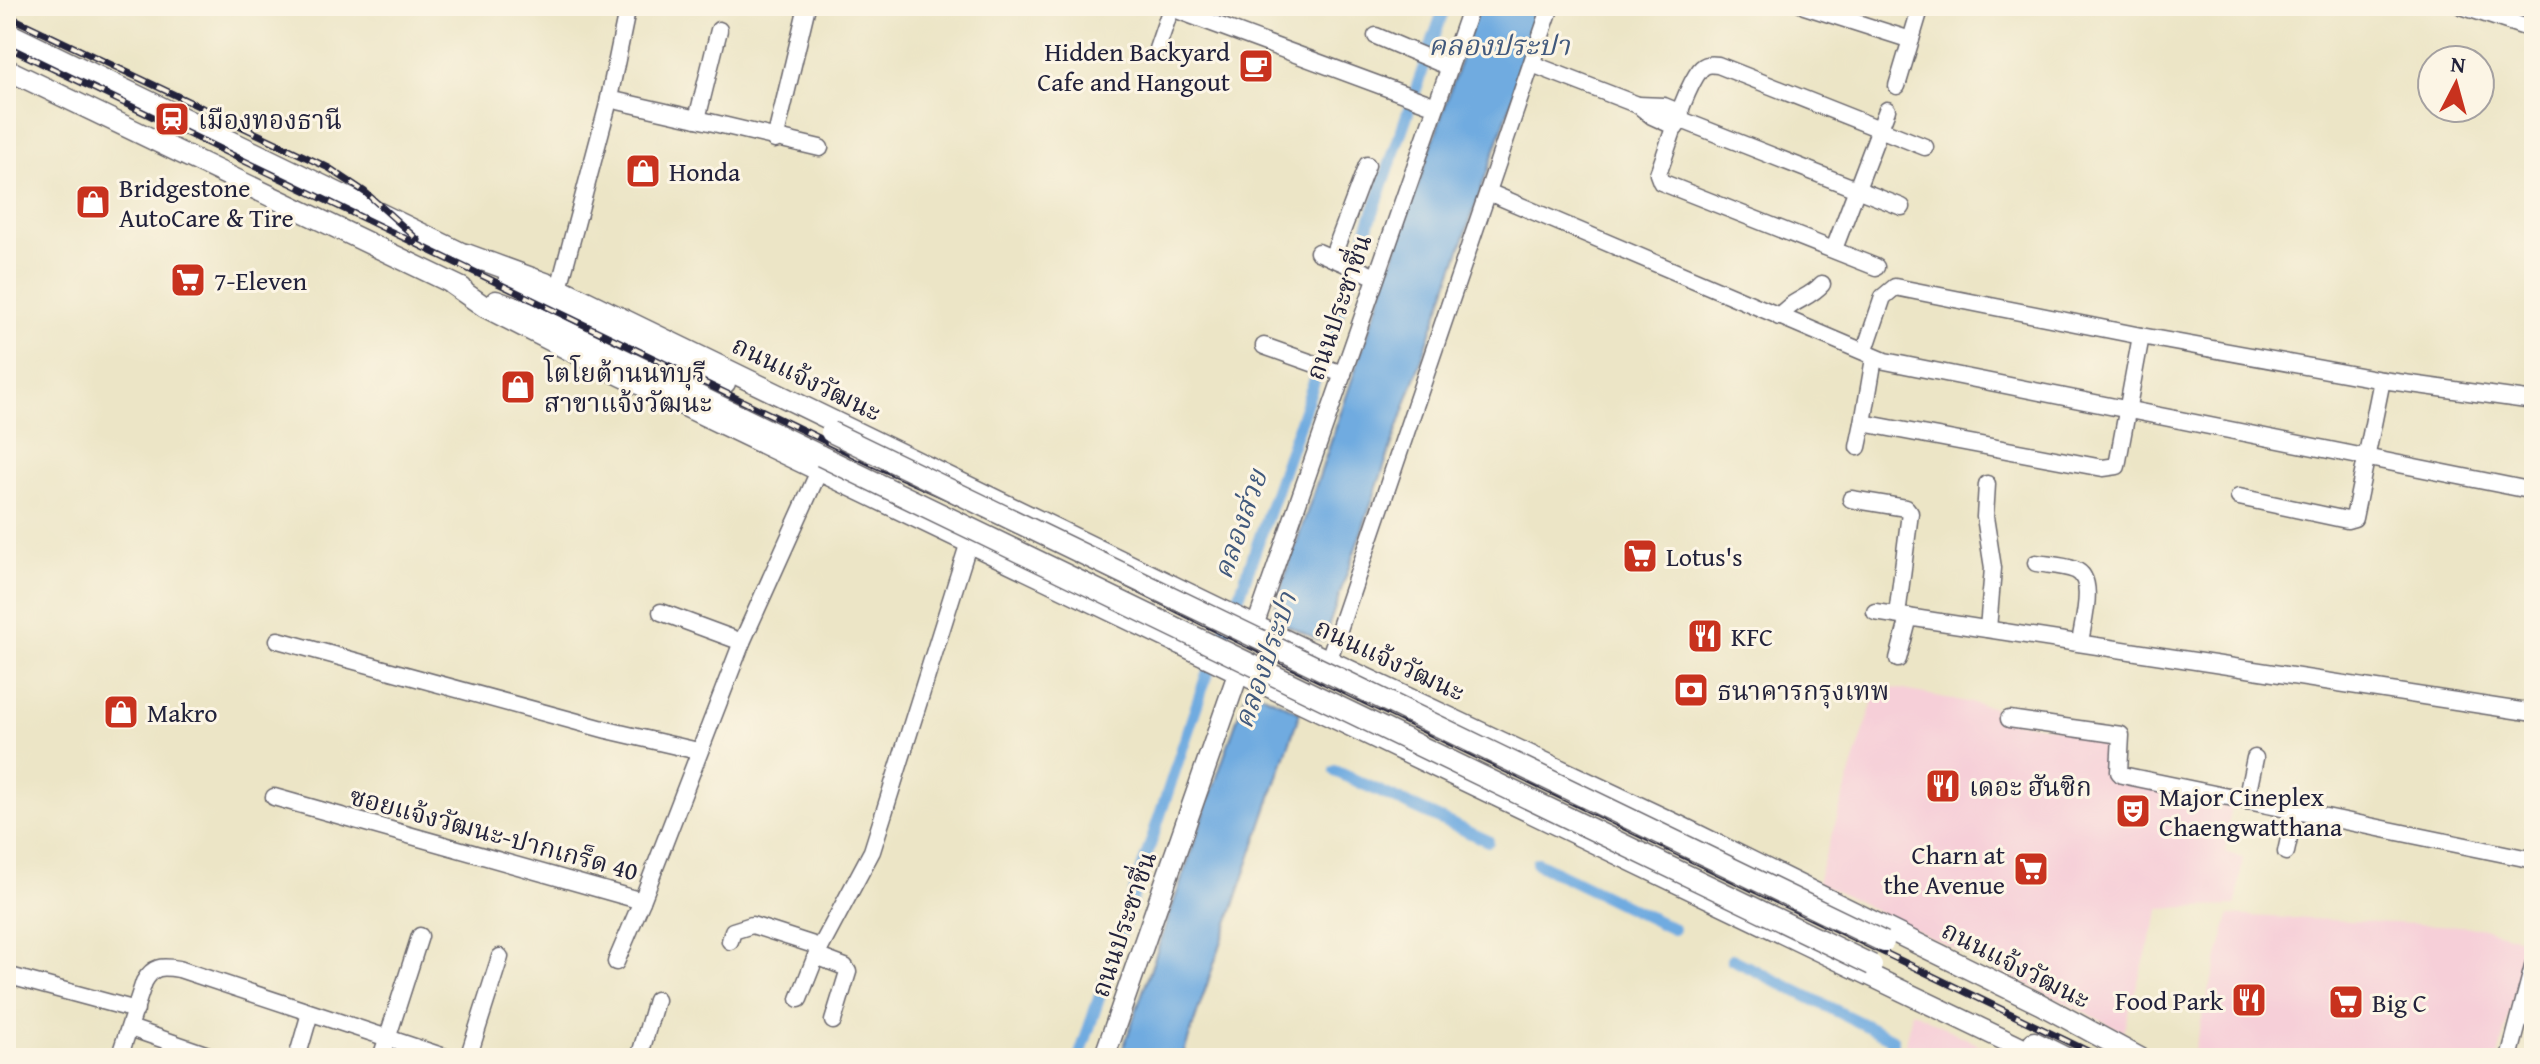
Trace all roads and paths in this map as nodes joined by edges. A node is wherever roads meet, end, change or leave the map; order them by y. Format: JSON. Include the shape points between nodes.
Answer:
{"nodes":[{"id":1,"x":628,"y":6,"type":"edge"},
{"id":2,"x":807,"y":6,"type":"edge"},
{"id":3,"x":1471,"y":6,"type":"edge"},
{"id":4,"x":1551,"y":6,"type":"edge"},
{"id":5,"x":1804,"y":6,"type":"edge"},
{"id":6,"x":1921,"y":6,"type":"edge"},
{"id":7,"x":2461,"y":6,"type":"edge"},
{"id":8,"x":1168,"y":7,"type":"edge"},
{"id":9,"x":2481,"y":9,"type":"edge"},
{"id":10,"x":719,"y":30,"type":"dead end"},
{"id":11,"x":2534,"y":30,"type":"edge"},
{"id":12,"x":6,"y":32,"type":"edge"},
{"id":13,"x":1376,"y":36,"type":"dead end"},
{"id":14,"x":1911,"y":40,"type":"junction"},
{"id":15,"x":1157,"y":49,"type":"dead end"},
{"id":16,"x":1437,"y":62,"type":"junction"},
{"id":17,"x":1532,"y":64,"type":"junction"},
{"id":18,"x":6,"y":69,"type":"edge"},
{"id":19,"x":1897,"y":86,"type":"dead end"},
{"id":20,"x":609,"y":99,"type":"junction"},
{"id":21,"x":1430,"y":104,"type":"junction"},
{"id":22,"x":1887,"y":110,"type":"dead end"},
{"id":23,"x":697,"y":119,"type":"junction"},
{"id":24,"x":1679,"y":120,"type":"junction"},
{"id":25,"x":1880,"y":129,"type":"junction"},
{"id":26,"x":775,"y":140,"type":"junction"},
{"id":27,"x":1925,"y":147,"type":"dead end"},
{"id":28,"x":820,"y":148,"type":"dead end"},
{"id":29,"x":1367,"y":165,"type":"dead end"},
{"id":30,"x":1856,"y":190,"type":"junction"},
{"id":31,"x":1488,"y":192,"type":"junction"},
{"id":32,"x":1902,"y":207,"type":"dead end"},
{"id":33,"x":1834,"y":249,"type":"junction"},
{"id":34,"x":466,"y":254,"type":"junction"},
{"id":35,"x":1876,"y":267,"type":"dead end"},
{"id":36,"x":1371,"y":275,"type":"junction"},
{"id":37,"x":1822,"y":284,"type":"dead end"},
{"id":38,"x":559,"y":288,"type":"junction"},
{"id":39,"x":1779,"y":317,"type":"junction"},
{"id":40,"x":2141,"y":336,"type":"junction"},
{"id":41,"x":1264,"y":346,"type":"dead end"},
{"id":42,"x":1869,"y":354,"type":"junction"},
{"id":43,"x":1337,"y":372,"type":"junction"},
{"id":44,"x":2382,"y":380,"type":"junction"},
{"id":45,"x":2534,"y":401,"type":"edge"},
{"id":46,"x":2128,"y":411,"type":"junction"},
{"id":47,"x":1863,"y":423,"type":"junction"},
{"id":48,"x":1858,"y":447,"type":"dead end"},
{"id":49,"x":2366,"y":459,"type":"junction"},
{"id":50,"x":820,"y":463,"type":"junction"},
{"id":51,"x":953,"y":478,"type":"junction"},
{"id":52,"x":1987,"y":484,"type":"dead end"},
{"id":53,"x":2534,"y":491,"type":"edge"},
{"id":54,"x":2239,"y":497,"type":"dead end"},
{"id":55,"x":998,"y":499,"type":"junction"},
{"id":56,"x":1851,"y":499,"type":"dead end"},
{"id":57,"x":928,"y":523,"type":"junction"},
{"id":58,"x":973,"y":544,"type":"junction"},
{"id":59,"x":1107,"y":553,"type":"junction"},
{"id":60,"x":2036,"y":563,"type":"dead end"},
{"id":61,"x":1085,"y":597,"type":"junction"},
{"id":62,"x":661,"y":612,"type":"dead end"},
{"id":63,"x":1875,"y":612,"type":"dead end"},
{"id":64,"x":1903,"y":616,"type":"junction"},
{"id":65,"x":1238,"y":617,"type":"junction"},
{"id":66,"x":1988,"y":629,"type":"junction"},
{"id":67,"x":278,"y":640,"type":"dead end"},
{"id":68,"x":742,"y":642,"type":"junction"},
{"id":69,"x":2080,"y":643,"type":"junction"},
{"id":70,"x":1329,"y":659,"type":"junction"},
{"id":71,"x":1898,"y":659,"type":"dead end"},
{"id":72,"x":1222,"y":662,"type":"junction"},
{"id":73,"x":2534,"y":713,"type":"edge"},
{"id":74,"x":2009,"y":719,"type":"dead end"},
{"id":75,"x":1464,"y":722,"type":"junction"},
{"id":76,"x":698,"y":751,"type":"junction"},
{"id":77,"x":2255,"y":758,"type":"dead end"},
{"id":78,"x":1437,"y":767,"type":"junction"},
{"id":79,"x":274,"y":797,"type":"dead end"},
{"id":80,"x":2246,"y":801,"type":"junction"},
{"id":81,"x":2295,"y":811,"type":"junction"},
{"id":82,"x":1652,"y":813,"type":"junction"},
{"id":83,"x":2286,"y":852,"type":"dead end"},
{"id":84,"x":1621,"y":857,"type":"junction"},
{"id":85,"x":2534,"y":860,"type":"edge"},
{"id":86,"x":642,"y":901,"type":"junction"},
{"id":87,"x":420,"y":936,"type":"dead end"},
{"id":88,"x":730,"y":941,"type":"dead end"},
{"id":89,"x":818,"y":952,"type":"junction"},
{"id":90,"x":500,"y":957,"type":"dead end"},
{"id":91,"x":616,"y":962,"type":"dead end"},
{"id":92,"x":2534,"y":963,"type":"edge"},
{"id":93,"x":6,"y":975,"type":"edge"},
{"id":94,"x":799,"y":999,"type":"dead end"},
{"id":95,"x":656,"y":1000,"type":"dead end"},
{"id":96,"x":136,"y":1010,"type":"junction"},
{"id":97,"x":310,"y":1013,"type":"junction"},
{"id":98,"x":833,"y":1021,"type":"dead end"},
{"id":99,"x":130,"y":1028,"type":"junction"},
{"id":100,"x":387,"y":1039,"type":"junction"},
{"id":101,"x":2112,"y":1044,"type":"junction"},
{"id":102,"x":2014,"y":1052,"type":"edge"},
{"id":103,"x":119,"y":1058,"type":"edge"},
{"id":104,"x":217,"y":1058,"type":"edge"},
{"id":105,"x":297,"y":1058,"type":"edge"},
{"id":106,"x":381,"y":1058,"type":"edge"},
{"id":107,"x":448,"y":1058,"type":"edge"},
{"id":108,"x":468,"y":1058,"type":"edge"},
{"id":109,"x":639,"y":1058,"type":"edge"},
{"id":110,"x":1104,"y":1058,"type":"edge"},
{"id":111,"x":2042,"y":1058,"type":"edge"},
{"id":112,"x":2066,"y":1058,"type":"edge"},
{"id":113,"x":2140,"y":1058,"type":"edge"},
{"id":114,"x":2509,"y":1058,"type":"edge"}],
"edges":[{"from":1,"to":20,"type":"street"},
{"from":2,"to":26,"type":"street"},
{"from":3,"to":16,"type":"street","name":"ถนนประชาชื่น"},
{"from":4,"to":17,"type":"street"},
{"from":5,"to":14,"type":"street"},
{"from":6,"to":14,"type":"street"},
{"from":7,"to":9,"type":"street"},
{"from":8,"to":15,"type":"street"},
{"from":8,"to":21,"type":"street"},
{"from":9,"to":11,"type":"street"},
{"from":10,"to":23,"type":"street"},
{"from":12,"to":34,"type":"main road","name":"ถนนแจ้งวัฒนะ"},
{"from":13,"to":16,"type":"street"},
{"from":14,"to":19,"type":"street"},
{"from":16,"to":21,"type":"street","name":"ถนนประชาชื่น"},
{"from":17,"to":24,"type":"street","via":[[1638,105],[1664,106]]},
{"from":17,"to":31,"type":"street"},
{"from":18,"to":50,"type":"main road","via":[[452,284],[529,313]]},
{"from":20,"to":23,"type":"street"},
{"from":20,"to":38,"type":"street"},
{"from":21,"to":36,"type":"street","name":"ถนนประชาชื่น"},
{"from":22,"to":25,"type":"street"},
{"from":23,"to":26,"type":"street"},
{"from":24,"to":25,"type":"street","via":[[1699,71],[1718,65]]},
{"from":24,"to":30,"type":"street"},
{"from":24,"to":33,"type":"street","via":[[1658,174],[1661,182]]},
{"from":25,"to":27,"type":"street"},
{"from":25,"to":30,"type":"street"},
{"from":26,"to":28,"type":"street"},
{"from":29,"to":36,"type":"street","via":[[1331,258]]},
{"from":30,"to":32,"type":"street"},
{"from":30,"to":33,"type":"street"},
{"from":31,"to":39,"type":"street"},
{"from":31,"to":70,"type":"street"},
{"from":33,"to":35,"type":"street"},
{"from":34,"to":38,"type":"main road","name":"ถนนแจ้งวัฒนะ"},
{"from":34,"to":101,"type":"main road","name":"ถนนแจ้งวัฒนะ","bridge":true,"via":[[537,295],[1884,942]]},
{"from":36,"to":43,"type":"street","name":"ถนนประชาชื่น"},
{"from":37,"to":39,"type":"street","via":[[1788,304]]},
{"from":38,"to":51,"type":"main road","name":"ถนนแจ้งวัฒนะ"},
{"from":39,"to":42,"type":"street"},
{"from":40,"to":42,"type":"street","via":[[1895,287],[1883,297]]},
{"from":40,"to":44,"type":"street"},
{"from":40,"to":46,"type":"street"},
{"from":41,"to":43,"type":"street"},
{"from":42,"to":46,"type":"street"},
{"from":42,"to":47,"type":"street"},
{"from":43,"to":65,"type":"street","name":"ถนนประชาชื่น"},
{"from":44,"to":45,"type":"street"},
{"from":44,"to":49,"type":"street"},
{"from":46,"to":47,"type":"street","via":[[2117,466],[2111,468]]},
{"from":46,"to":49,"type":"street"},
{"from":47,"to":48,"type":"street"},
{"from":49,"to":53,"type":"street"},
{"from":49,"to":54,"type":"street","via":[[2351,519]]},
{"from":50,"to":57,"type":"main road"},
{"from":50,"to":68,"type":"street","name":"ซอยแจ้งวัฒนะ-ปากเกร็ด 40"},
{"from":50,"to":112,"type":"main road","bridge":true},
{"from":51,"to":55,"type":"main road","name":"ถนนแจ้งวัฒนะ"},
{"from":51,"to":57,"type":"main road","via":[[962,501],[955,515],[947,522]]},
{"from":52,"to":66,"type":"street","via":[[1985,517],[1993,568]]},
{"from":55,"to":58,"type":"main road","via":[[970,506],[964,518]]},
{"from":55,"to":59,"type":"main road","name":"ถนนแจ้งวัฒนะ"},
{"from":56,"to":64,"type":"street","via":[[1910,513]]},
{"from":57,"to":58,"type":"main road"},
{"from":58,"to":61,"type":"main road"},
{"from":58,"to":89,"type":"street","via":[[872,851]]},
{"from":59,"to":61,"type":"main road"},
{"from":59,"to":65,"type":"main road","name":"ถนนแจ้งวัฒนะ"},
{"from":60,"to":69,"type":"street","via":[[2084,576]]},
{"from":61,"to":72,"type":"main road"},
{"from":62,"to":68,"type":"street"},
{"from":63,"to":64,"type":"street"},
{"from":64,"to":66,"type":"street"},
{"from":64,"to":71,"type":"street"},
{"from":65,"to":70,"type":"main road","name":"ถนนแจ้งวัฒนะ"},
{"from":66,"to":69,"type":"street"},
{"from":67,"to":76,"type":"street"},
{"from":68,"to":76,"type":"street","name":"ซอยแจ้งวัฒนะ-ปากเกร็ด 40"},
{"from":69,"to":73,"type":"street"},
{"from":70,"to":75,"type":"main road","name":"ถนนแจ้งวัฒนะ"},
{"from":72,"to":78,"type":"main road"},
{"from":72,"to":110,"type":"main road","name":"ถนนประชาชื่น"},
{"from":74,"to":80,"type":"street","via":[[2119,735],[2120,774]]},
{"from":75,"to":78,"type":"main road","via":[[1476,734],[1469,761],[1459,768]]},
{"from":75,"to":82,"type":"main road","name":"ถนนแจ้งวัฒนะ"},
{"from":76,"to":86,"type":"street","name":"ซอยแจ้งวัฒนะ-ปากเกร็ด 40"},
{"from":77,"to":80,"type":"street"},
{"from":78,"to":84,"type":"main road"},
{"from":79,"to":86,"type":"street","name":"ซอยแจ้งวัฒนะ-ปากเกร็ด 40"},
{"from":80,"to":81,"type":"street"},
{"from":81,"to":83,"type":"street"},
{"from":81,"to":85,"type":"street"},
{"from":82,"to":84,"type":"main road","via":[[1624,809],[1607,823],[1605,839]]},
{"from":82,"to":101,"type":"main road","name":"ถนนแจ้งวัฒนะ"},
{"from":84,"to":102,"type":"main road"},
{"from":86,"to":91,"type":"street"},
{"from":87,"to":100,"type":"street"},
{"from":88,"to":89,"type":"street","via":[[733,931],[752,925]]},
{"from":89,"to":94,"type":"street"},
{"from":89,"to":98,"type":"street","via":[[848,972]]},
{"from":90,"to":108,"type":"street"},
{"from":92,"to":114,"type":"street"},
{"from":93,"to":96,"type":"street"},
{"from":95,"to":109,"type":"street"},
{"from":96,"to":97,"type":"street","via":[[144,982],[160,966]]},
{"from":96,"to":99,"type":"street"},
{"from":97,"to":100,"type":"street"},
{"from":97,"to":105,"type":"street"},
{"from":99,"to":103,"type":"street"},
{"from":99,"to":104,"type":"street"},
{"from":100,"to":106,"type":"street"},
{"from":100,"to":107,"type":"street"},
{"from":101,"to":113,"type":"main road","name":"ถนนแจ้งวัฒนะ"},
{"from":102,"to":111,"type":"main road"}]}
